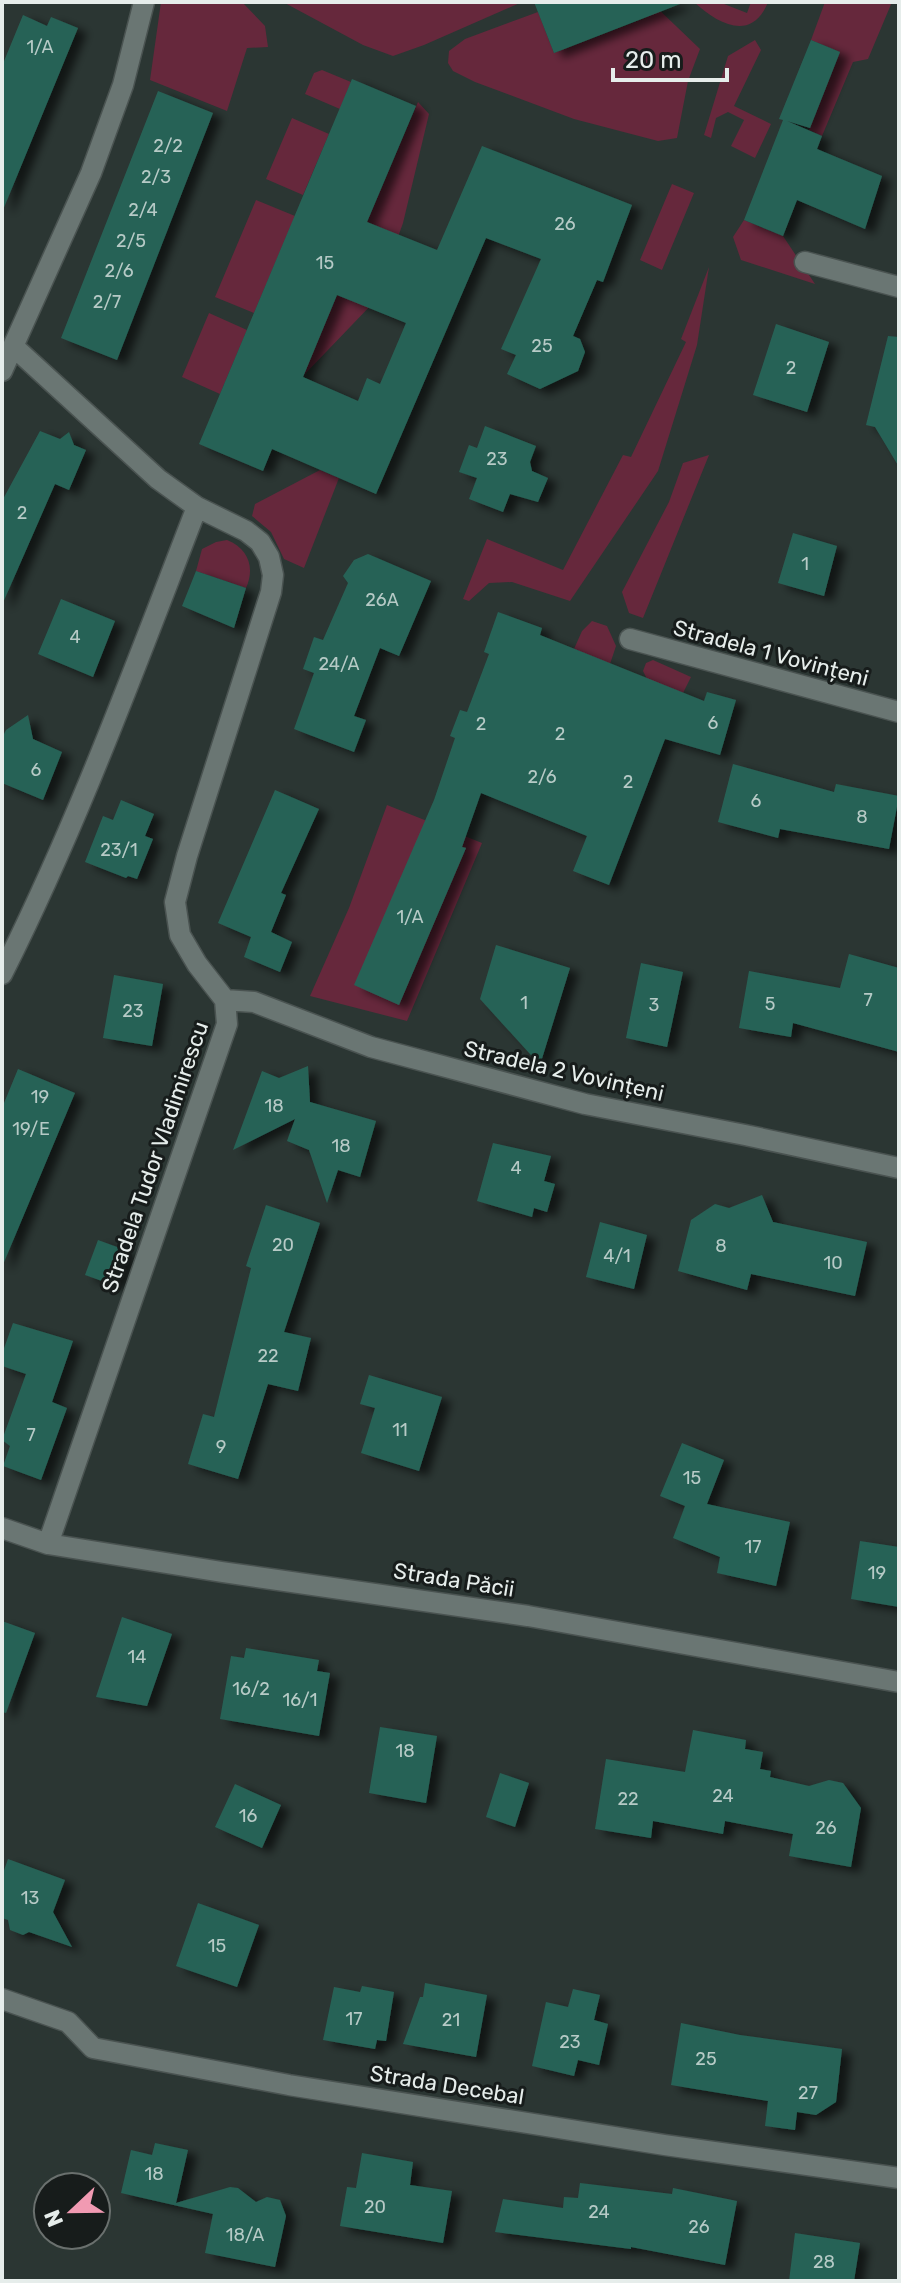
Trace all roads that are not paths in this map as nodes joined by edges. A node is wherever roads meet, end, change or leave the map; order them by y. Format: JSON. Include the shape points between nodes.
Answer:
{"nodes":[{"id":1,"x":144,"y":2,"type":"edge"},
{"id":2,"x":805,"y":262,"type":"dead end"},
{"id":3,"x":899,"y":287,"type":"edge"},
{"id":4,"x":14,"y":347,"type":"junction"},
{"id":5,"x":2,"y":371,"type":"edge"},
{"id":6,"x":197,"y":507,"type":"junction"},
{"id":7,"x":630,"y":639,"type":"dead end"},
{"id":8,"x":899,"y":712,"type":"edge"},
{"id":9,"x":2,"y":974,"type":"edge"},
{"id":10,"x":225,"y":1000,"type":"junction"},
{"id":11,"x":899,"y":1168,"type":"edge"},
{"id":12,"x":2,"y":1528,"type":"edge"},
{"id":13,"x":48,"y":1544,"type":"junction"},
{"id":14,"x":899,"y":1682,"type":"edge"},
{"id":15,"x":2,"y":1999,"type":"edge"},
{"id":16,"x":899,"y":2178,"type":"edge"}],
"edges":[{"from":1,"to":4,"type":"street","via":[[123,85],[91,173]]},
{"from":2,"to":3,"type":"street"},
{"from":4,"to":5,"type":"street"},
{"from":4,"to":6,"type":"street","name":"Stradela Tudor Vladimirescu","via":[[111,438]]},
{"from":6,"to":9,"type":"street","via":[[103,752]]},
{"from":6,"to":10,"type":"street","name":"Stradela Tudor Vladimirescu","via":[[260,542],[273,575],[175,902],[180,935]]},
{"from":7,"to":8,"type":"street","name":"Stradela 1 Vovințeni"},
{"from":10,"to":11,"type":"street","name":"Stradela 2 Vovințeni","via":[[254,1002],[371,1047],[585,1104]]},
{"from":10,"to":13,"type":"street","name":"Stradela Tudor Vladimirescu","via":[[227,1024]]},
{"from":12,"to":13,"type":"street","name":"Strada Păcii"},
{"from":13,"to":14,"type":"street","name":"Strada Păcii","via":[[528,1616]]},
{"from":15,"to":16,"type":"street","name":"Strada Decebal","via":[[68,2022],[93,2048],[289,2085]]}]}
